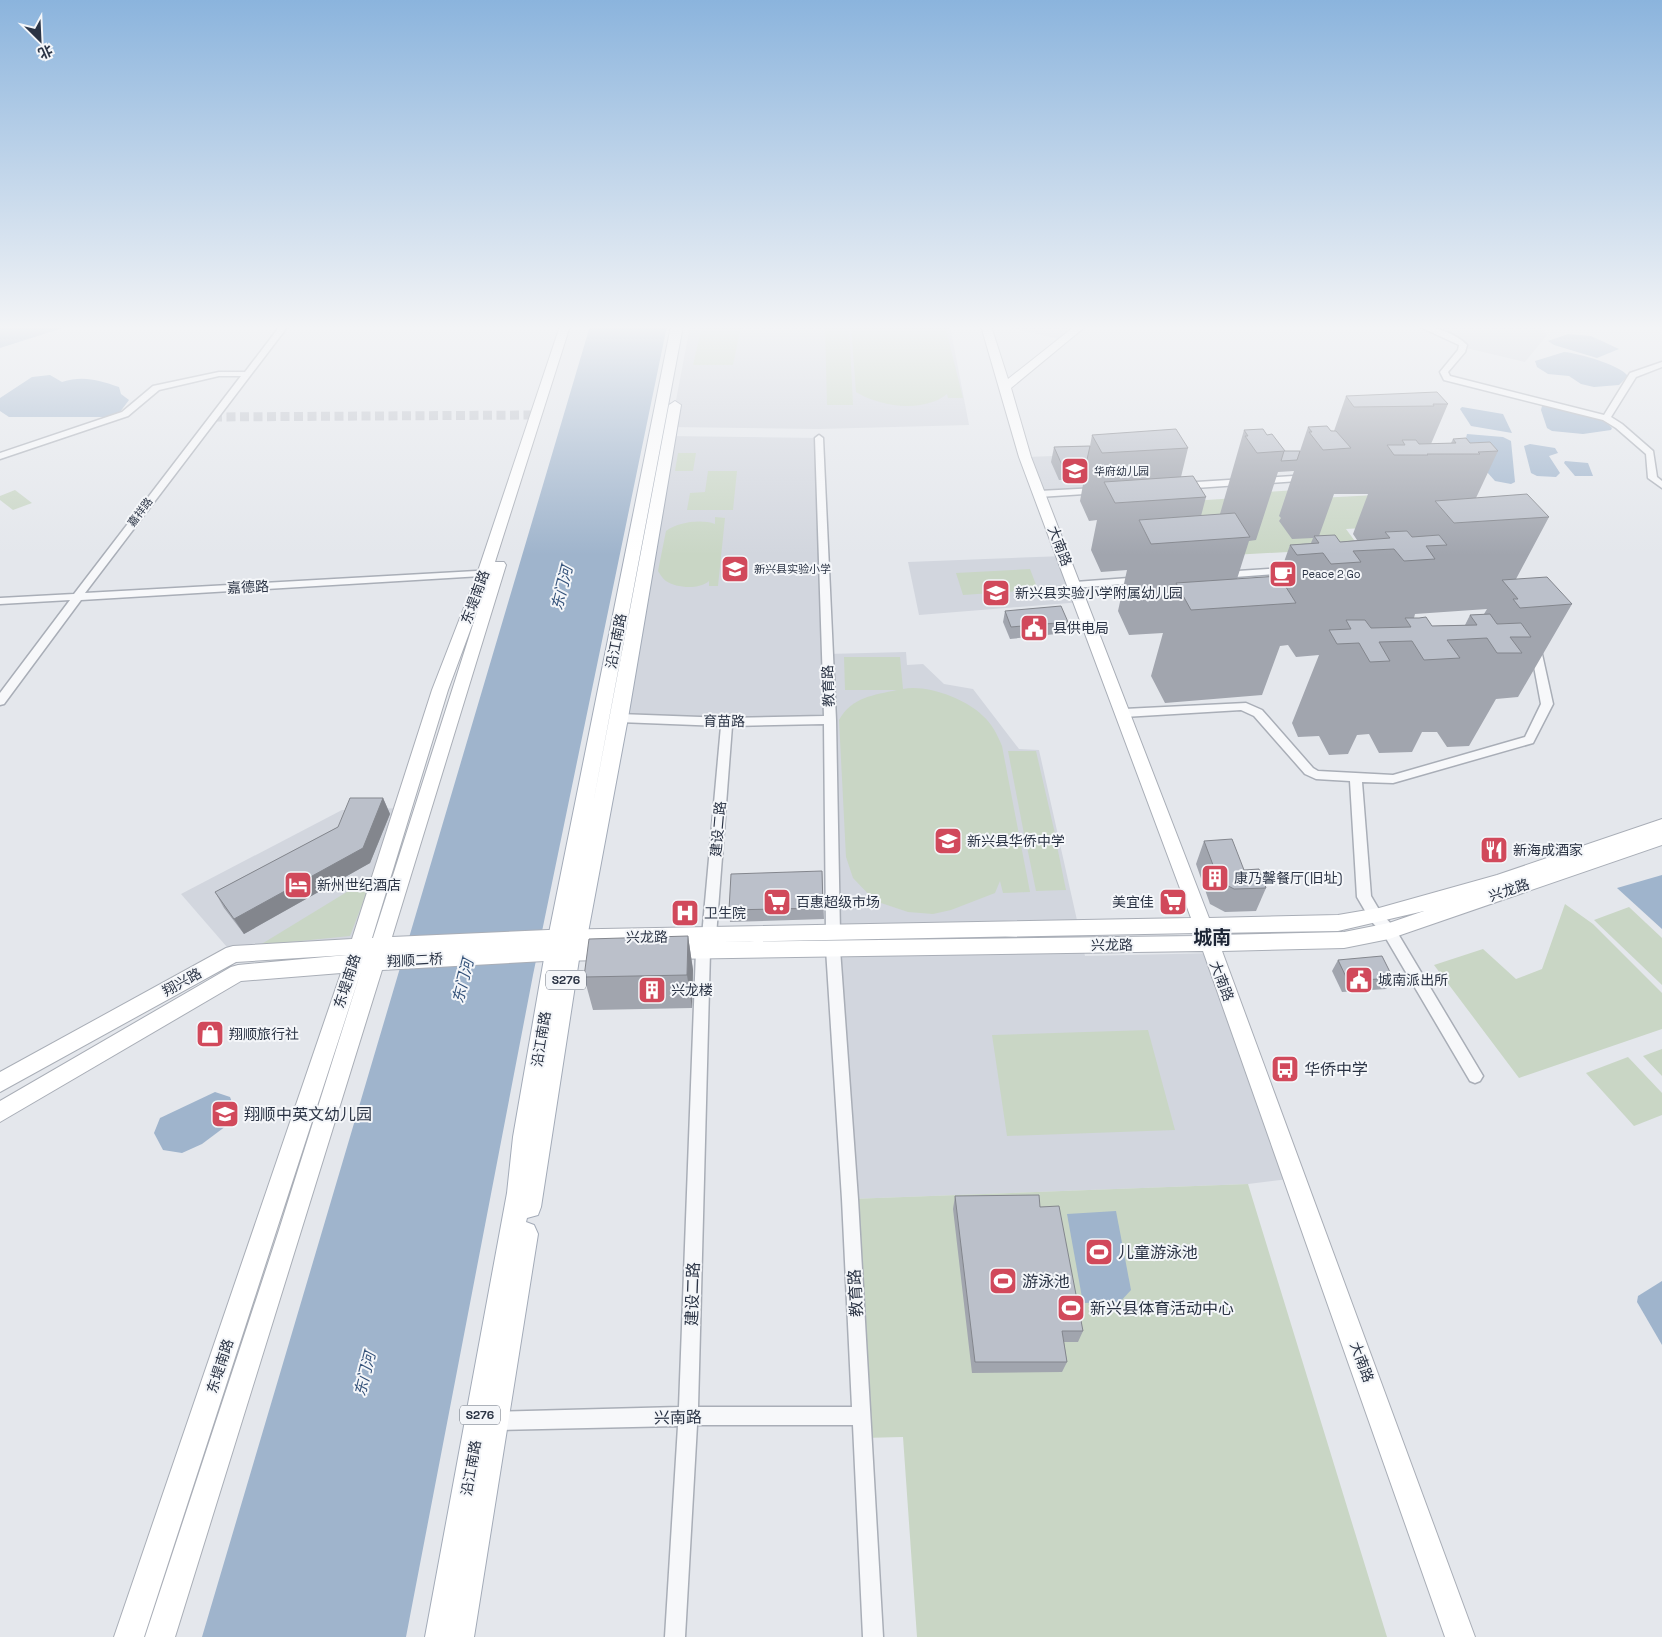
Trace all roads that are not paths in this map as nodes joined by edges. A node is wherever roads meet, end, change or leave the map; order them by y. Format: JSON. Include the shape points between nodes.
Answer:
{"nodes":[{"id":1,"x":139,"y":402,"type":"edge"},
{"id":2,"x":224,"y":402,"type":"edge"},
{"id":3,"x":542,"y":402,"type":"edge"},
{"id":4,"x":551,"y":402,"type":"edge"},
{"id":5,"x":662,"y":402,"type":"edge"},
{"id":6,"x":676,"y":402,"type":"edge"},
{"id":7,"x":1009,"y":402,"type":"edge"},
{"id":8,"x":1544,"y":402,"type":"edge"},
{"id":9,"x":1616,"y":402,"type":"edge"},
{"id":10,"x":1606,"y":418,"type":"junction"},
{"id":11,"x":819,"y":438,"type":"dead end"},
{"id":12,"x":0,"y":456,"type":"edge"},
{"id":13,"x":1318,"y":477,"type":"edge"},
{"id":14,"x":1662,"y":485,"type":"edge"},
{"id":15,"x":1176,"y":487,"type":"edge"},
{"id":16,"x":1108,"y":490,"type":"edge"},
{"id":17,"x":1039,"y":494,"type":"junction"},
{"id":18,"x":1306,"y":570,"type":"dead end"},
{"id":19,"x":490,"y":574,"type":"junction"},
{"id":20,"x":1210,"y":576,"type":"dead end"},
{"id":21,"x":1152,"y":580,"type":"dead end"},
{"id":22,"x":1075,"y":584,"type":"junction"},
{"id":23,"x":77,"y":596,"type":"junction"},
{"id":24,"x":0,"y":601,"type":"edge"},
{"id":25,"x":1533,"y":635,"type":"edge"},
{"id":26,"x":0,"y":701,"type":"edge"},
{"id":27,"x":1124,"y":713,"type":"junction"},
{"id":28,"x":619,"y":718,"type":"junction"},
{"id":29,"x":830,"y":720,"type":"junction"},
{"id":30,"x":726,"y":722,"type":"junction"},
{"id":31,"x":1356,"y":778,"type":"junction"},
{"id":32,"x":1662,"y":825,"type":"edge"},
{"id":33,"x":1662,"y":838,"type":"edge"},
{"id":34,"x":1376,"y":917,"type":"junction"},
{"id":35,"x":1389,"y":931,"type":"junction"},
{"id":36,"x":1205,"y":935,"type":"junction"},
{"id":37,"x":833,"y":941,"type":"junction"},
{"id":38,"x":706,"y":943,"type":"junction"},
{"id":39,"x":559,"y":946,"type":"junction"},
{"id":40,"x":367,"y":954,"type":"junction"},
{"id":41,"x":1475,"y":1076,"type":"dead end"},
{"id":42,"x":0,"y":1083,"type":"edge"},
{"id":43,"x":0,"y":1112,"type":"edge"},
{"id":44,"x":688,"y":1416,"type":"junction"},
{"id":45,"x":861,"y":1416,"type":"junction"},
{"id":46,"x":494,"y":1421,"type":"junction"},
{"id":47,"x":129,"y":1637,"type":"edge"},
{"id":48,"x":160,"y":1637,"type":"edge"},
{"id":49,"x":441,"y":1637,"type":"edge"},
{"id":50,"x":458,"y":1637,"type":"edge"},
{"id":51,"x":675,"y":1637,"type":"edge"},
{"id":52,"x":873,"y":1637,"type":"edge"},
{"id":53,"x":1460,"y":1637,"type":"edge"}],
"edges":[{"from":1,"to":12,"type":"street","via":[[125,414]]},
{"from":2,"to":23,"type":"street","name":"嘉祥路"},
{"from":3,"to":19,"type":"main road","name":"东堤南路"},
{"from":4,"to":19,"type":"main road","name":"东堤南路"},
{"from":5,"to":39,"type":"main road","name":"沿江南路","number":"S276"},
{"from":6,"to":28,"type":"main road","name":"沿江南路","number":"S276"},
{"from":7,"to":17,"type":"main road","name":"大南路"},
{"from":8,"to":10,"type":"street"},
{"from":9,"to":10,"type":"street"},
{"from":10,"to":14,"type":"street","via":[[1650,452],[1653,478]]},
{"from":11,"to":29,"type":"street","name":"教育路"},
{"from":13,"to":15,"type":"street"},
{"from":16,"to":17,"type":"street"},
{"from":17,"to":22,"type":"main road","name":"大南路"},
{"from":18,"to":20,"type":"street"},
{"from":19,"to":23,"type":"street","name":"嘉德路"},
{"from":19,"to":40,"type":"main road","name":"东堤南路","via":[[440,690]]},
{"from":21,"to":22,"type":"street"},
{"from":22,"to":27,"type":"main road","name":"大南路"},
{"from":23,"to":24,"type":"street","name":"嘉德路"},
{"from":23,"to":26,"type":"street","name":"嘉祥路"},
{"from":25,"to":31,"type":"street","via":[[1547,704],[1529,740],[1393,778]]},
{"from":27,"to":31,"type":"street","via":[[1242,706],[1258,713],[1309,771],[1316,775]]},
{"from":27,"to":36,"type":"main road","name":"大南路"},
{"from":28,"to":30,"type":"street","name":"育苗路"},
{"from":28,"to":39,"type":"main road","name":"沿江南路","number":"S276"},
{"from":29,"to":30,"type":"street","name":"育苗路"},
{"from":29,"to":37,"type":"street","name":"教育路"},
{"from":30,"to":38,"type":"street","name":"建设二路"},
{"from":31,"to":34,"type":"street","via":[[1364,897]]},
{"from":32,"to":34,"type":"main road","name":"兴龙路","via":[[1447,898]]},
{"from":33,"to":35,"type":"main road","name":"兴龙路"},
{"from":34,"to":35,"type":"street"},
{"from":34,"to":36,"type":"main road","name":"兴龙路"},
{"from":35,"to":36,"type":"main road","name":"兴龙路","via":[[1344,940]]},
{"from":35,"to":41,"type":"street"},
{"from":36,"to":37,"type":"main road","name":"兴龙路"},
{"from":36,"to":53,"type":"main road","name":"大南路","via":[[1280,1132]]},
{"from":37,"to":38,"type":"main road","name":"兴龙路"},
{"from":37,"to":45,"type":"street","name":"教育路"},
{"from":38,"to":39,"type":"main road","name":"兴龙路"},
{"from":38,"to":44,"type":"street","name":"建设二路"},
{"from":39,"to":40,"type":"main road","name":"翔顺二桥"},
{"from":39,"to":46,"type":"main road","name":"沿江南路","number":"S276"},
{"from":39,"to":49,"type":"main road","name":"沿江南路","number":"S276"},
{"from":40,"to":42,"type":"main road","name":"翔兴路","via":[[233,954]]},
{"from":40,"to":43,"type":"main road","name":"翔兴路","via":[[238,973]]},
{"from":40,"to":47,"type":"main road","name":"东堤南路"},
{"from":40,"to":48,"type":"main road","name":"东堤南路"},
{"from":44,"to":45,"type":"street","name":"兴南路"},
{"from":44,"to":46,"type":"street","name":"兴南路"},
{"from":44,"to":51,"type":"street","name":"建设二路"},
{"from":45,"to":52,"type":"street","name":"教育路"},
{"from":46,"to":50,"type":"main road","name":"沿江南路","number":"S276"}]}
